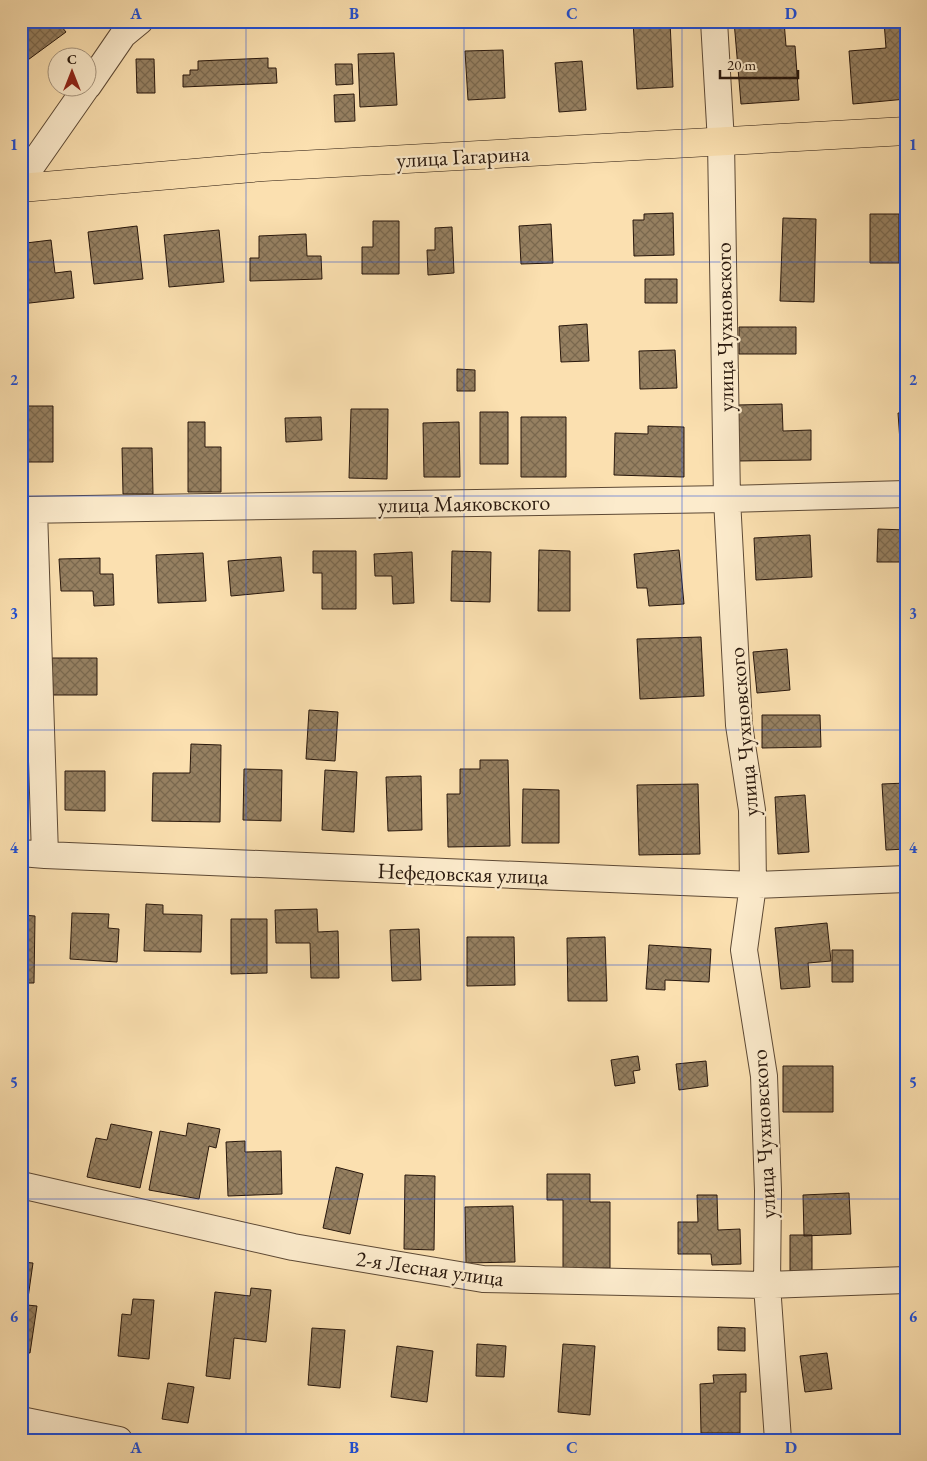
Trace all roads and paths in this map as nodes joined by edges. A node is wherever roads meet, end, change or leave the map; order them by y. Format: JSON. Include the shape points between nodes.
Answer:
{"nodes":[{"id":1,"x":140,"y":21,"type":"edge"},
{"id":2,"x":714,"y":21,"type":"edge"},
{"id":3,"x":98,"y":71,"type":"edge"},
{"id":4,"x":79,"y":98,"type":"edge"},
{"id":5,"x":906,"y":131,"type":"edge"},
{"id":6,"x":721,"y":142,"type":"junction"},
{"id":7,"x":21,"y":181,"type":"edge"},
{"id":8,"x":21,"y":188,"type":"edge"},
{"id":9,"x":906,"y":494,"type":"edge"},
{"id":10,"x":727,"y":499,"type":"junction"},
{"id":11,"x":28,"y":510,"type":"edge"},
{"id":12,"x":33,"y":854,"type":"edge"},
{"id":13,"x":906,"y":879,"type":"edge"},
{"id":14,"x":753,"y":885,"type":"junction"},
{"id":15,"x":21,"y":1185,"type":"edge"},
{"id":16,"x":906,"y":1280,"type":"edge"},
{"id":17,"x":767,"y":1285,"type":"junction"},
{"id":18,"x":21,"y":1420,"type":"edge"},
{"id":19,"x":119,"y":1440,"type":"edge"},
{"id":20,"x":778,"y":1440,"type":"edge"}],
"edges":[{"from":1,"to":3,"type":"street","via":[[123,34]]},
{"from":2,"to":6,"type":"street","name":"улица Чухновского"},
{"from":4,"to":7,"type":"street"},
{"from":5,"to":6,"type":"main road","name":"улица Гагарина"},
{"from":6,"to":8,"type":"main road","name":"улица Гагарина","via":[[263,167]]},
{"from":6,"to":10,"type":"street","name":"улица Чухновского"},
{"from":9,"to":10,"type":"street","name":"улица Маяковского"},
{"from":10,"to":11,"type":"street","name":"улица Маяковского"},
{"from":10,"to":14,"type":"street","name":"улица Чухновского","via":[[739,725],[752,810]]},
{"from":11,"to":12,"type":"street"},
{"from":12,"to":14,"type":"street","name":"Нефедовская улица"},
{"from":13,"to":14,"type":"street","name":"Нефедовская улица"},
{"from":14,"to":17,"type":"street","name":"улица Чухновского","via":[[744,950],[764,1076]]},
{"from":15,"to":17,"type":"street","name":"2-я Лесная улица","via":[[293,1247],[484,1279]]},
{"from":16,"to":17,"type":"street","name":"2-я Лесная улица"},
{"from":17,"to":20,"type":"street","name":"улица Чухновского"},
{"from":18,"to":19,"type":"street"}]}
